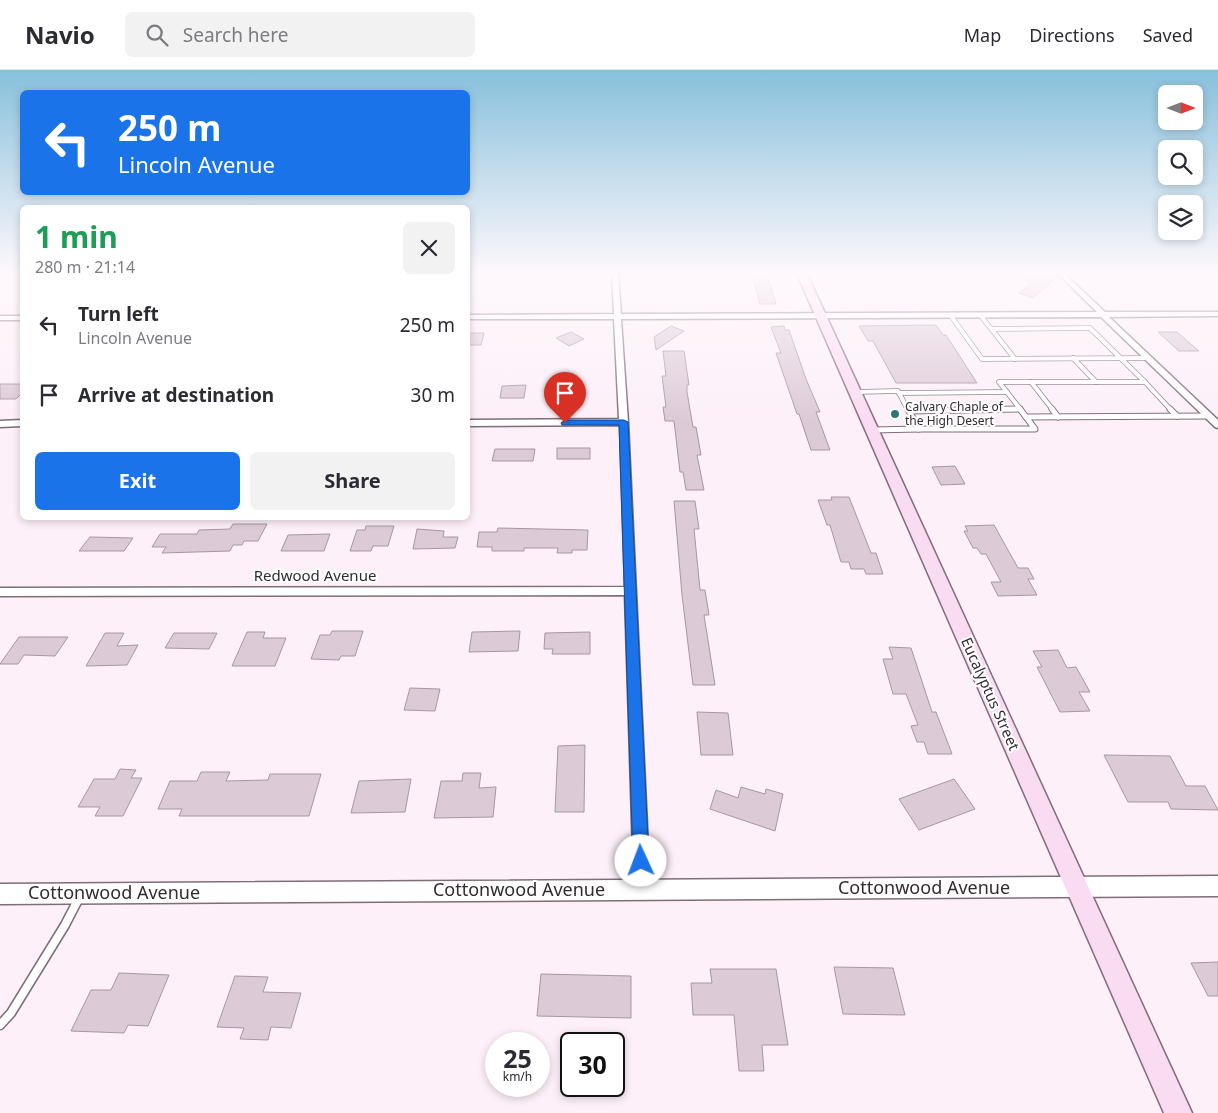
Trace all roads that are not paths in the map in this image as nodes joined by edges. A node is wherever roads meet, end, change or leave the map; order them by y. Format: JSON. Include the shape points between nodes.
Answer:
{"nodes":[{"id":1,"x":617,"y":323,"type":"edge"},
{"id":2,"x":823,"y":323,"type":"edge"},
{"id":3,"x":956,"y":323,"type":"edge"},
{"id":4,"x":987,"y":323,"type":"edge"},
{"id":5,"x":1111,"y":323,"type":"edge"},
{"id":6,"x":992,"y":329,"type":"junction"},
{"id":7,"x":1073,"y":358,"type":"junction"},
{"id":8,"x":1121,"y":358,"type":"junction"},
{"id":9,"x":1148,"y":358,"type":"junction"},
{"id":10,"x":1015,"y":359,"type":"junction"},
{"id":11,"x":1031,"y":382,"type":"junction"},
{"id":12,"x":1096,"y":382,"type":"junction"},
{"id":13,"x":1145,"y":382,"type":"junction"},
{"id":14,"x":854,"y":392,"type":"junction"},
{"id":15,"x":1007,"y":392,"type":"junction"},
{"id":16,"x":899,"y":393,"type":"junction"},
{"id":17,"x":1020,"y":409,"type":"junction"},
{"id":18,"x":909,"y":411,"type":"junction"},
{"id":19,"x":1177,"y":416,"type":"junction"},
{"id":20,"x":1208,"y":416,"type":"junction"},
{"id":21,"x":1026,"y":417,"type":"junction"},
{"id":22,"x":1058,"y":417,"type":"junction"},
{"id":23,"x":624,"y":422,"type":"junction"},
{"id":24,"x":470,"y":423,"type":"edge"},
{"id":25,"x":0,"y":424,"type":"edge"},
{"id":26,"x":20,"y":424,"type":"edge"},
{"id":27,"x":1218,"y":425,"type":"edge"},
{"id":28,"x":918,"y":428,"type":"junction"},
{"id":29,"x":871,"y":430,"type":"junction"},
{"id":30,"x":631,"y":590,"type":"junction"},
{"id":31,"x":0,"y":592,"type":"edge"},
{"id":32,"x":1218,"y":886,"type":"edge"},
{"id":33,"x":1076,"y":887,"type":"junction"},
{"id":34,"x":642,"y":889,"type":"junction"},
{"id":35,"x":81,"y":893,"type":"junction"},
{"id":36,"x":0,"y":894,"type":"edge"},
{"id":37,"x":0,"y":1024,"type":"edge"},
{"id":38,"x":1178,"y":1113,"type":"edge"}],
"edges":[{"from":1,"to":23,"type":"street"},
{"from":2,"to":14,"type":"main road","name":"Eucalyptus Street"},
{"from":3,"to":10,"type":"lane","via":[[982,359]]},
{"from":4,"to":6,"type":"lane"},
{"from":5,"to":9,"type":"street"},
{"from":6,"to":8,"type":"lane","via":[[1090,328]]},
{"from":6,"to":10,"type":"lane"},
{"from":7,"to":8,"type":"lane"},
{"from":7,"to":10,"type":"lane"},
{"from":7,"to":12,"type":"lane"},
{"from":8,"to":9,"type":"lane"},
{"from":8,"to":13,"type":"lane"},
{"from":9,"to":20,"type":"street"},
{"from":11,"to":12,"type":"lane"},
{"from":11,"to":15,"type":"lane","via":[[999,382]]},
{"from":11,"to":22,"type":"lane"},
{"from":12,"to":13,"type":"lane"},
{"from":13,"to":19,"type":"lane"},
{"from":14,"to":16,"type":"lane"},
{"from":14,"to":29,"type":"main road","name":"Eucalyptus Street"},
{"from":15,"to":16,"type":"lane"},
{"from":15,"to":17,"type":"lane"},
{"from":16,"to":18,"type":"lane"},
{"from":17,"to":18,"type":"lane"},
{"from":17,"to":21,"type":"lane"},
{"from":18,"to":28,"type":"lane"},
{"from":19,"to":20,"type":"lane"},
{"from":19,"to":22,"type":"lane"},
{"from":20,"to":27,"type":"street"},
{"from":21,"to":22,"type":"lane"},
{"from":21,"to":28,"type":"lane","via":[[1035,429]]},
{"from":23,"to":24,"type":"street"},
{"from":23,"to":30,"type":"street"},
{"from":25,"to":26,"type":"street"},
{"from":28,"to":29,"type":"lane"},
{"from":29,"to":33,"type":"main road","name":"Eucalyptus Street"},
{"from":30,"to":31,"type":"street","name":"Redwood Avenue"},
{"from":30,"to":34,"type":"street"},
{"from":32,"to":33,"type":"street","name":"Cottonwood Avenue"},
{"from":33,"to":34,"type":"street","name":"Cottonwood Avenue"},
{"from":33,"to":38,"type":"main road","name":"Eucalyptus Street"},
{"from":34,"to":35,"type":"street","name":"Cottonwood Avenue"},
{"from":35,"to":36,"type":"street","name":"Cottonwood Avenue"},
{"from":35,"to":37,"type":"lane","via":[[16,1005]]}]}
